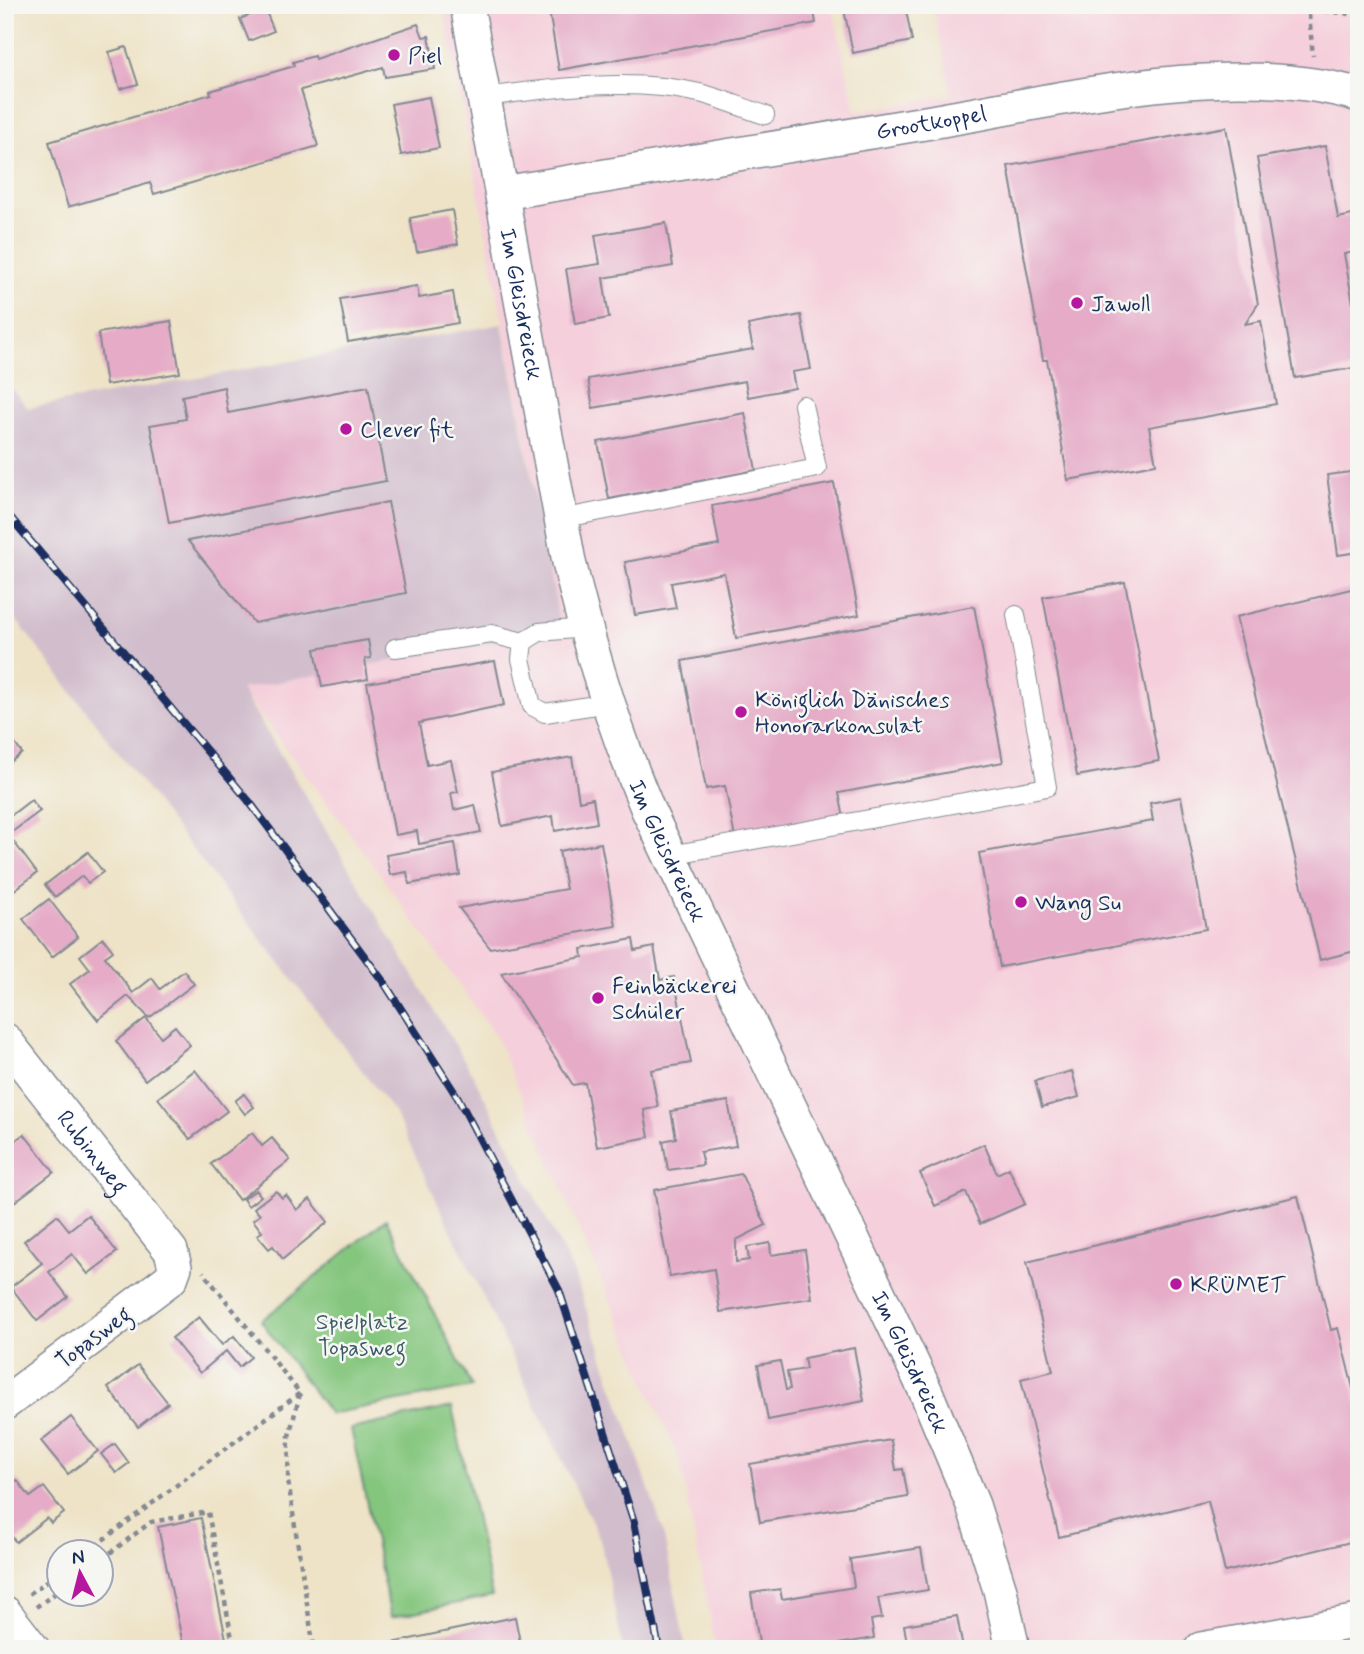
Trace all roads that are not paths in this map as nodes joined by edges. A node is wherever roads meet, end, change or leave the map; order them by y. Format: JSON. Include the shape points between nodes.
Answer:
{"nodes":[{"id":1,"x":467,"y":5,"type":"edge"},
{"id":2,"x":1359,"y":95,"type":"edge"},
{"id":3,"x":485,"y":97,"type":"junction"},
{"id":4,"x":765,"y":115,"type":"dead end"},
{"id":5,"x":503,"y":193,"type":"junction"},
{"id":6,"x":803,"y":405,"type":"dead end"},
{"id":7,"x":561,"y":519,"type":"junction"},
{"id":8,"x":1016,"y":615,"type":"dead end"},
{"id":9,"x":584,"y":628,"type":"junction"},
{"id":10,"x":523,"y":642,"type":"junction"},
{"id":11,"x":395,"y":648,"type":"dead end"},
{"id":12,"x":608,"y":703,"type":"junction"},
{"id":13,"x":670,"y":855,"type":"junction"},
{"id":14,"x":5,"y":1040,"type":"edge"},
{"id":15,"x":175,"y":1267,"type":"joint"},
{"id":16,"x":5,"y":1404,"type":"edge"},
{"id":17,"x":15,"y":1606,"type":"edge"},
{"id":18,"x":1359,"y":1621,"type":"edge"},
{"id":19,"x":33,"y":1649,"type":"edge"},
{"id":20,"x":1013,"y":1649,"type":"edge"},
{"id":21,"x":1201,"y":1649,"type":"edge"}],
"edges":[{"from":1,"to":3,"type":"street","name":"Im Gleisdreieck"},
{"from":2,"to":5,"type":"street","name":"Grootkoppel","via":[[1311,82],[1248,80],[1126,88]]},
{"from":3,"to":4,"type":"lane","via":[[621,85],[698,92]]},
{"from":3,"to":5,"type":"street","name":"Im Gleisdreieck"},
{"from":5,"to":7,"type":"street","name":"Im Gleisdreieck"},
{"from":6,"to":7,"type":"lane","via":[[817,468]]},
{"from":7,"to":9,"type":"street","name":"Im Gleisdreieck"},
{"from":8,"to":13,"type":"lane","via":[[1047,787]]},
{"from":9,"to":10,"type":"lane","via":[[539,632]]},
{"from":9,"to":12,"type":"street","name":"Im Gleisdreieck"},
{"from":10,"to":11,"type":"lane","via":[[492,634]]},
{"from":10,"to":12,"type":"lane","via":[[521,660],[532,706],[545,713]]},
{"from":12,"to":13,"type":"street","name":"Im Gleisdreieck","via":[[621,746]]},
{"from":13,"to":20,"type":"street","name":"Im Gleisdreieck","via":[[926,1392],[973,1505]]},
{"from":14,"to":15,"type":"street","name":"Rubinweg","via":[[171,1251]]},
{"from":15,"to":16,"type":"street","name":"Topasweg","via":[[171,1278]]},
{"from":17,"to":19,"type":"street"},
{"from":18,"to":21,"type":"street"}]}
